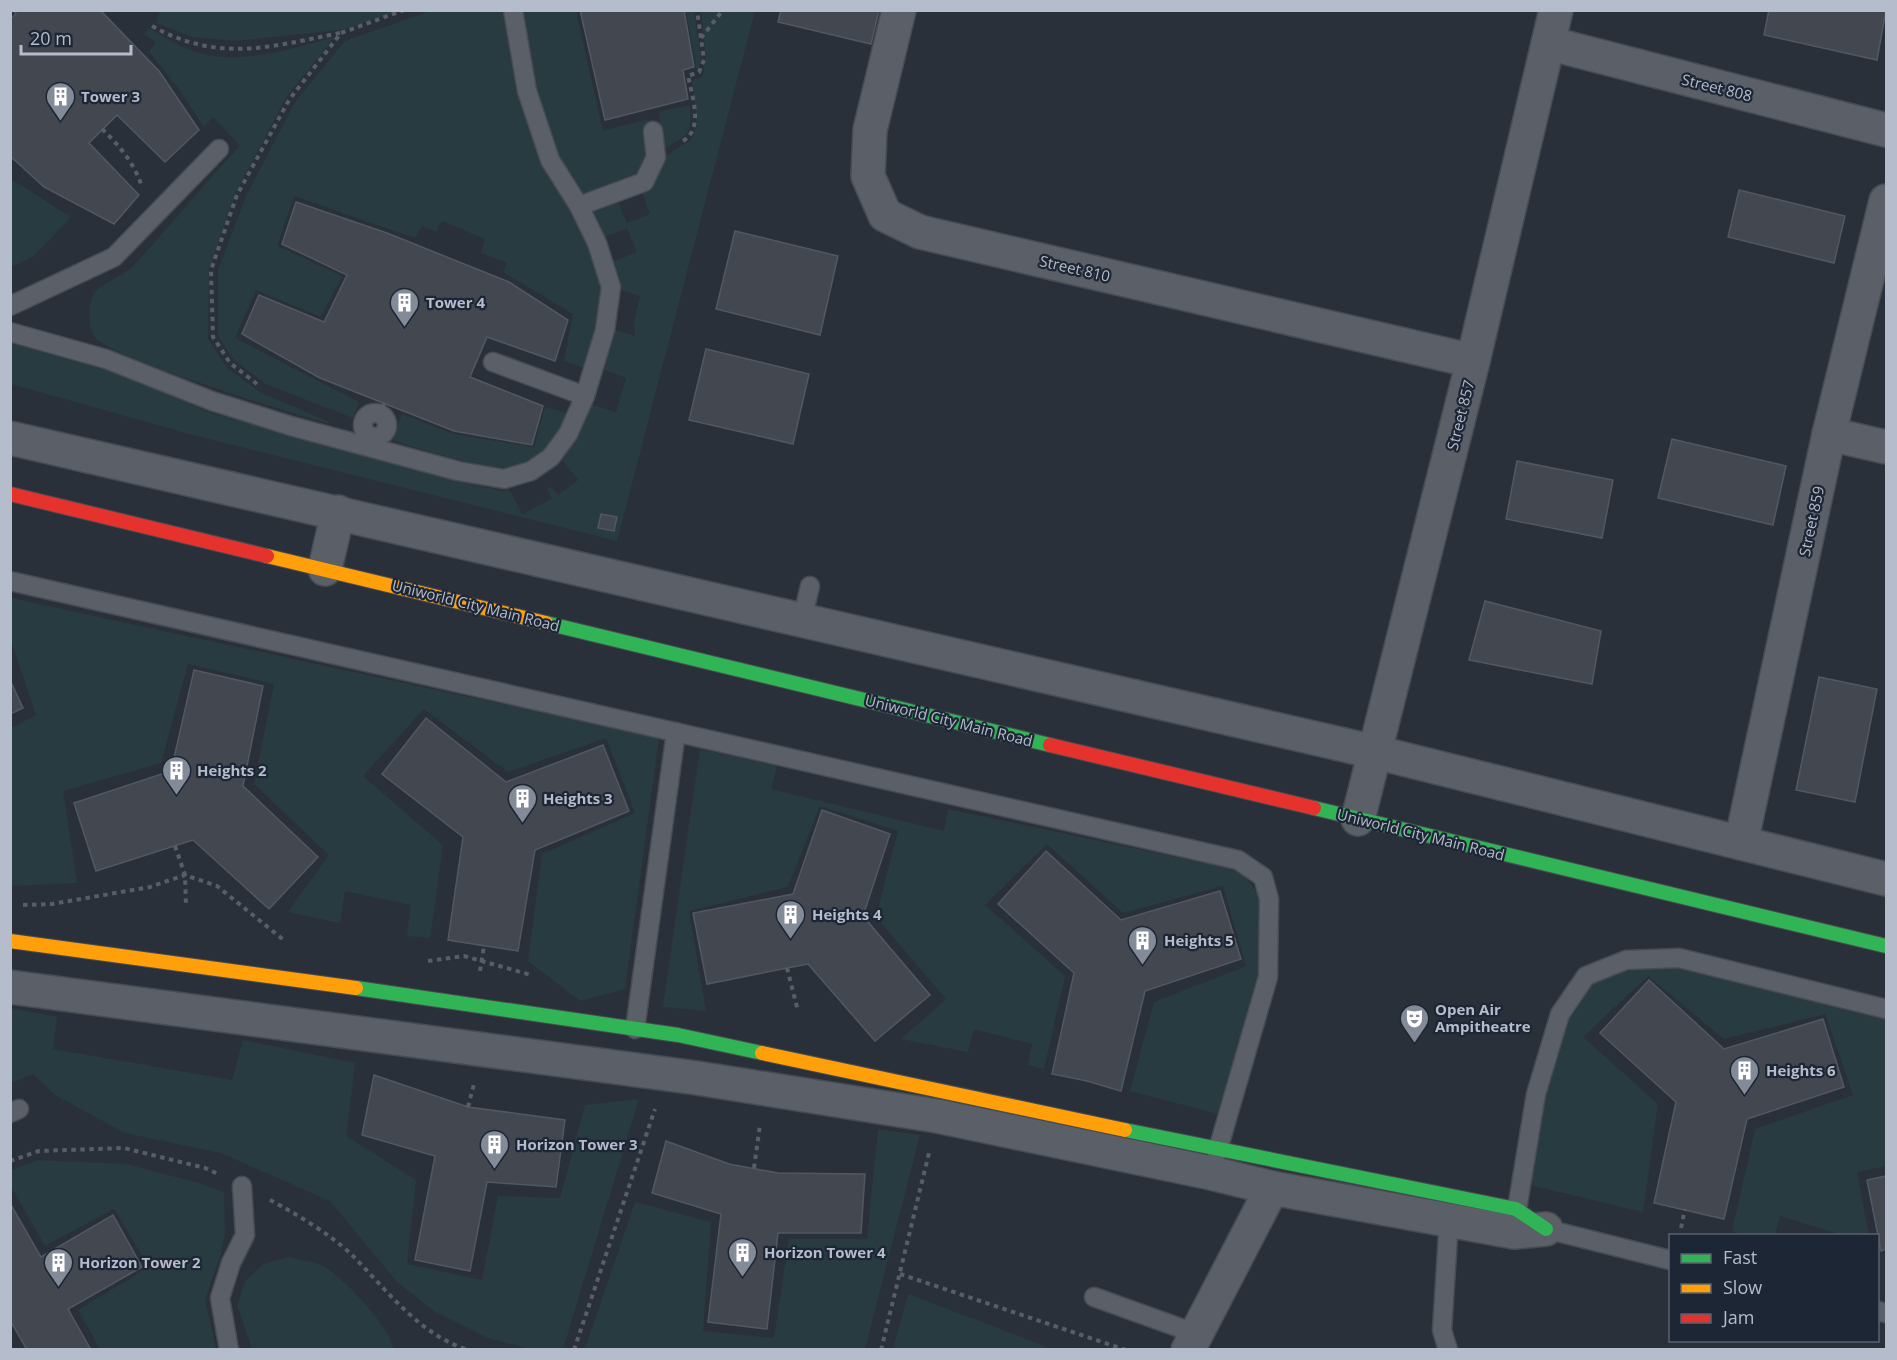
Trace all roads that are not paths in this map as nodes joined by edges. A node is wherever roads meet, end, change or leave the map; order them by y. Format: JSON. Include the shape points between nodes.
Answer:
{"nodes":[{"id":1,"x":899,"y":10,"type":"edge"},
{"id":2,"x":1556,"y":10,"type":"edge"},
{"id":3,"x":515,"y":12,"type":"edge"},
{"id":4,"x":1548,"y":43,"type":"junction"},
{"id":5,"x":1887,"y":130,"type":"edge"},
{"id":6,"x":653,"y":131,"type":"dead end"},
{"id":7,"x":219,"y":149,"type":"dead end"},
{"id":8,"x":1887,"y":201,"type":"edge"},
{"id":9,"x":579,"y":206,"type":"junction"},
{"id":10,"x":10,"y":306,"type":"edge"},
{"id":11,"x":10,"y":332,"type":"edge"},
{"id":12,"x":1473,"y":361,"type":"junction"},
{"id":13,"x":493,"y":362,"type":"dead end"},
{"id":14,"x":585,"y":396,"type":"junction"},
{"id":15,"x":382,"y":409,"type":"dead end"},
{"id":16,"x":1829,"y":434,"type":"junction"},
{"id":17,"x":10,"y":438,"type":"edge"},
{"id":18,"x":371,"y":441,"type":"junction"},
{"id":19,"x":1887,"y":447,"type":"edge"},
{"id":20,"x":10,"y":494,"type":"edge"},
{"id":21,"x":338,"y":512,"type":"junction"},
{"id":22,"x":325,"y":568,"type":"junction"},
{"id":23,"x":10,"y":581,"type":"edge"},
{"id":24,"x":810,"y":586,"type":"dead end"},
{"id":25,"x":802,"y":620,"type":"junction"},
{"id":26,"x":676,"y":732,"type":"junction"},
{"id":27,"x":1375,"y":752,"type":"junction"},
{"id":28,"x":1358,"y":819,"type":"junction"},
{"id":29,"x":1741,"y":843,"type":"junction"},
{"id":30,"x":1887,"y":879,"type":"edge"},
{"id":31,"x":10,"y":941,"type":"edge"},
{"id":32,"x":1887,"y":946,"type":"edge"},
{"id":33,"x":10,"y":987,"type":"edge"},
{"id":34,"x":1887,"y":1009,"type":"edge"},
{"id":35,"x":635,"y":1029,"type":"junction"},
{"id":36,"x":1215,"y":1160,"type":"junction"},
{"id":37,"x":242,"y":1186,"type":"dead end"},
{"id":38,"x":1272,"y":1188,"type":"junction"},
{"id":39,"x":1449,"y":1220,"type":"junction"},
{"id":40,"x":1515,"y":1220,"type":"junction"},
{"id":41,"x":1546,"y":1229,"type":"joint"},
{"id":42,"x":1669,"y":1260,"type":"edge"},
{"id":43,"x":1094,"y":1297,"type":"dead end"},
{"id":44,"x":1192,"y":1342,"type":"edge"},
{"id":45,"x":229,"y":1350,"type":"edge"},
{"id":46,"x":1448,"y":1350,"type":"edge"}],
"edges":[{"from":1,"to":12,"type":"street","name":"Street 810","via":[[870,130],[868,176],[885,215],[920,232]]},
{"from":2,"to":4,"type":"street","name":"Street 857"},
{"from":3,"to":9,"type":"lane","via":[[527,91],[550,160]]},
{"from":4,"to":5,"type":"street","name":"Street 808"},
{"from":4,"to":12,"type":"street","name":"Street 857"},
{"from":6,"to":9,"type":"lane","via":[[656,157],[644,182]]},
{"from":7,"to":10,"type":"lane","via":[[114,257]]},
{"from":8,"to":16,"type":"street","name":"Street 859"},
{"from":9,"to":14,"type":"lane","via":[[597,243],[611,287],[605,330]]},
{"from":11,"to":18,"type":"lane","via":[[106,359],[291,426]]},
{"from":12,"to":27,"type":"street","name":"Street 857"},
{"from":13,"to":14,"type":"lane"},
{"from":14,"to":18,"type":"lane","via":[[568,434],[551,457],[531,471],[504,479],[458,471]]},
{"from":15,"to":18,"type":"lane","via":[[364,422]]},
{"from":16,"to":19,"type":"street"},
{"from":16,"to":29,"type":"street","name":"Street 859"},
{"from":17,"to":21,"type":"street"},
{"from":20,"to":22,"type":"street","name":"Uniworld City Main Road"},
{"from":21,"to":22,"type":"street"},
{"from":21,"to":25,"type":"street"},
{"from":22,"to":28,"type":"street","name":"Uniworld City Main Road"},
{"from":23,"to":26,"type":"lane"},
{"from":24,"to":25,"type":"lane"},
{"from":25,"to":27,"type":"street"},
{"from":26,"to":35,"type":"lane"},
{"from":26,"to":36,"type":"lane","via":[[1238,860],[1263,877],[1269,899],[1268,977]]},
{"from":27,"to":28,"type":"street","name":"Street 857"},
{"from":27,"to":29,"type":"street"},
{"from":28,"to":32,"type":"street","name":"Uniworld City Main Road"},
{"from":29,"to":30,"type":"street"},
{"from":31,"to":35,"type":"street"},
{"from":33,"to":36,"type":"street","via":[[667,1074]]},
{"from":34,"to":40,"type":"lane","via":[[1679,958],[1626,960],[1586,976],[1560,1014],[1536,1094]]},
{"from":35,"to":36,"type":"street","via":[[1125,1131]]},
{"from":36,"to":38,"type":"street"},
{"from":36,"to":40,"type":"street"},
{"from":37,"to":45,"type":"lane","via":[[245,1235],[220,1298]]},
{"from":38,"to":39,"type":"street"},
{"from":38,"to":44,"type":"street"},
{"from":39,"to":40,"type":"street"},
{"from":39,"to":46,"type":"lane","via":[[1442,1330]]},
{"from":40,"to":41,"type":"street"},
{"from":41,"to":42,"type":"lane"},
{"from":43,"to":44,"type":"lane"}]}
